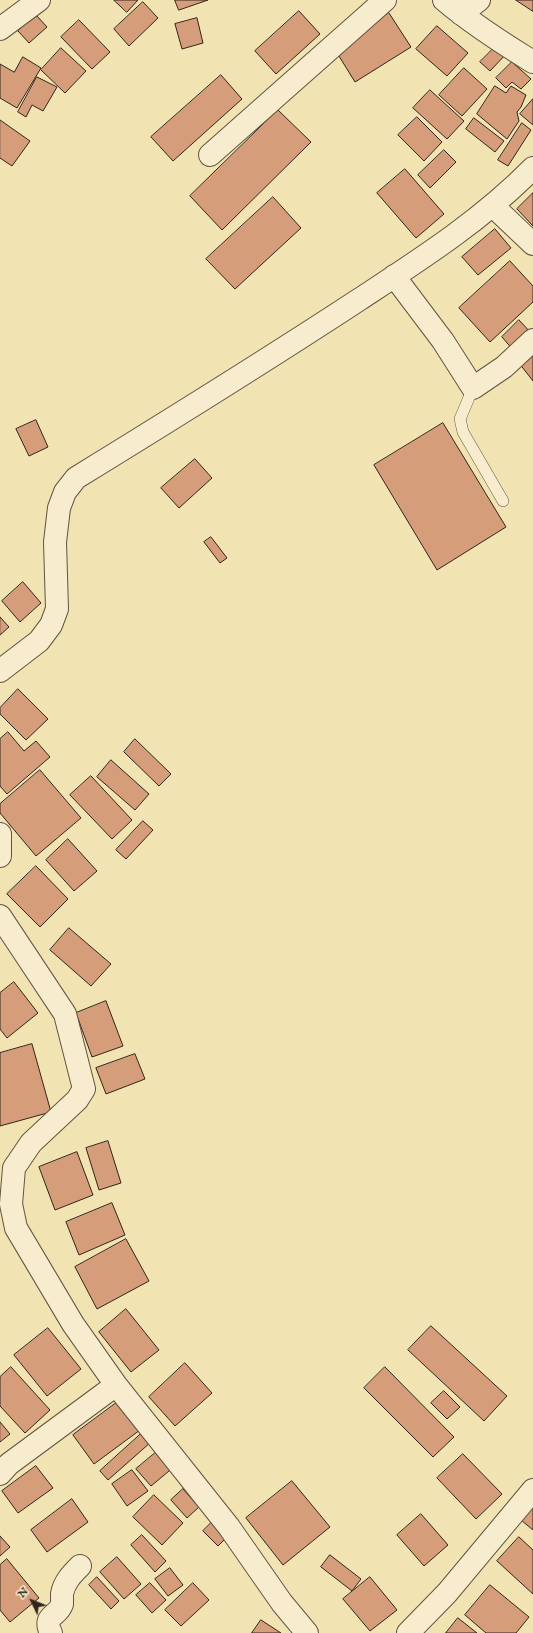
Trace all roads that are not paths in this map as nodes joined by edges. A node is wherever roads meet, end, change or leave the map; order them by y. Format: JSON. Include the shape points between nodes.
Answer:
{"nodes":[{"id":1,"x":39,"y":0,"type":"edge"},
{"id":2,"x":385,"y":0,"type":"edge"},
{"id":3,"x":444,"y":0,"type":"edge"},
{"id":4,"x":479,"y":0,"type":"edge"},
{"id":5,"x":461,"y":14,"type":"junction"},
{"id":6,"x":0,"y":28,"type":"edge"},
{"id":7,"x":533,"y":62,"type":"edge"},
{"id":8,"x":210,"y":155,"type":"dead end"},
{"id":9,"x":533,"y":168,"type":"edge"},
{"id":10,"x":493,"y":206,"type":"junction"},
{"id":11,"x":533,"y":244,"type":"edge"},
{"id":12,"x":394,"y":276,"type":"junction"},
{"id":13,"x":533,"y":340,"type":"edge"},
{"id":14,"x":473,"y":388,"type":"junction"},
{"id":15,"x":503,"y":501,"type":"dead end"},
{"id":16,"x":0,"y":671,"type":"edge"},
{"id":17,"x":0,"y":834,"type":"edge"},
{"id":18,"x":0,"y":856,"type":"edge"},
{"id":19,"x":0,"y":916,"type":"edge"},
{"id":20,"x":116,"y":1385,"type":"junction"},
{"id":21,"x":0,"y":1474,"type":"edge"},
{"id":22,"x":533,"y":1490,"type":"edge"},
{"id":23,"x":80,"y":1566,"type":"dead end"},
{"id":24,"x":51,"y":1633,"type":"edge"},
{"id":25,"x":307,"y":1633,"type":"edge"},
{"id":26,"x":408,"y":1633,"type":"edge"}],
"edges":[{"from":1,"to":6,"type":"street"},
{"from":2,"to":8,"type":"street"},
{"from":3,"to":5,"type":"street"},
{"from":4,"to":5,"type":"street"},
{"from":5,"to":7,"type":"street"},
{"from":9,"to":10,"type":"street"},
{"from":10,"to":11,"type":"street"},
{"from":10,"to":12,"type":"street"},
{"from":12,"to":14,"type":"street","via":[[443,341]]},
{"from":12,"to":16,"type":"street","via":[[76,478],[65,492],[59,508],[55,542],[57,608],[53,620],[39,641]]},
{"from":13,"to":14,"type":"street","via":[[504,367]]},
{"from":14,"to":15,"type":"lane","via":[[460,419],[463,432]]},
{"from":17,"to":18,"type":"street"},
{"from":19,"to":20,"type":"street","via":[[65,1014],[84,1089],[77,1100],[31,1143],[14,1168],[11,1189],[16,1228],[73,1324]]},
{"from":20,"to":21,"type":"street","via":[[9,1464]]},
{"from":20,"to":25,"type":"street","via":[[229,1527],[282,1603]]},
{"from":22,"to":26,"type":"street","via":[[447,1593]]},
{"from":23,"to":24,"type":"street","via":[[66,1581],[62,1605],[48,1620]]}]}
